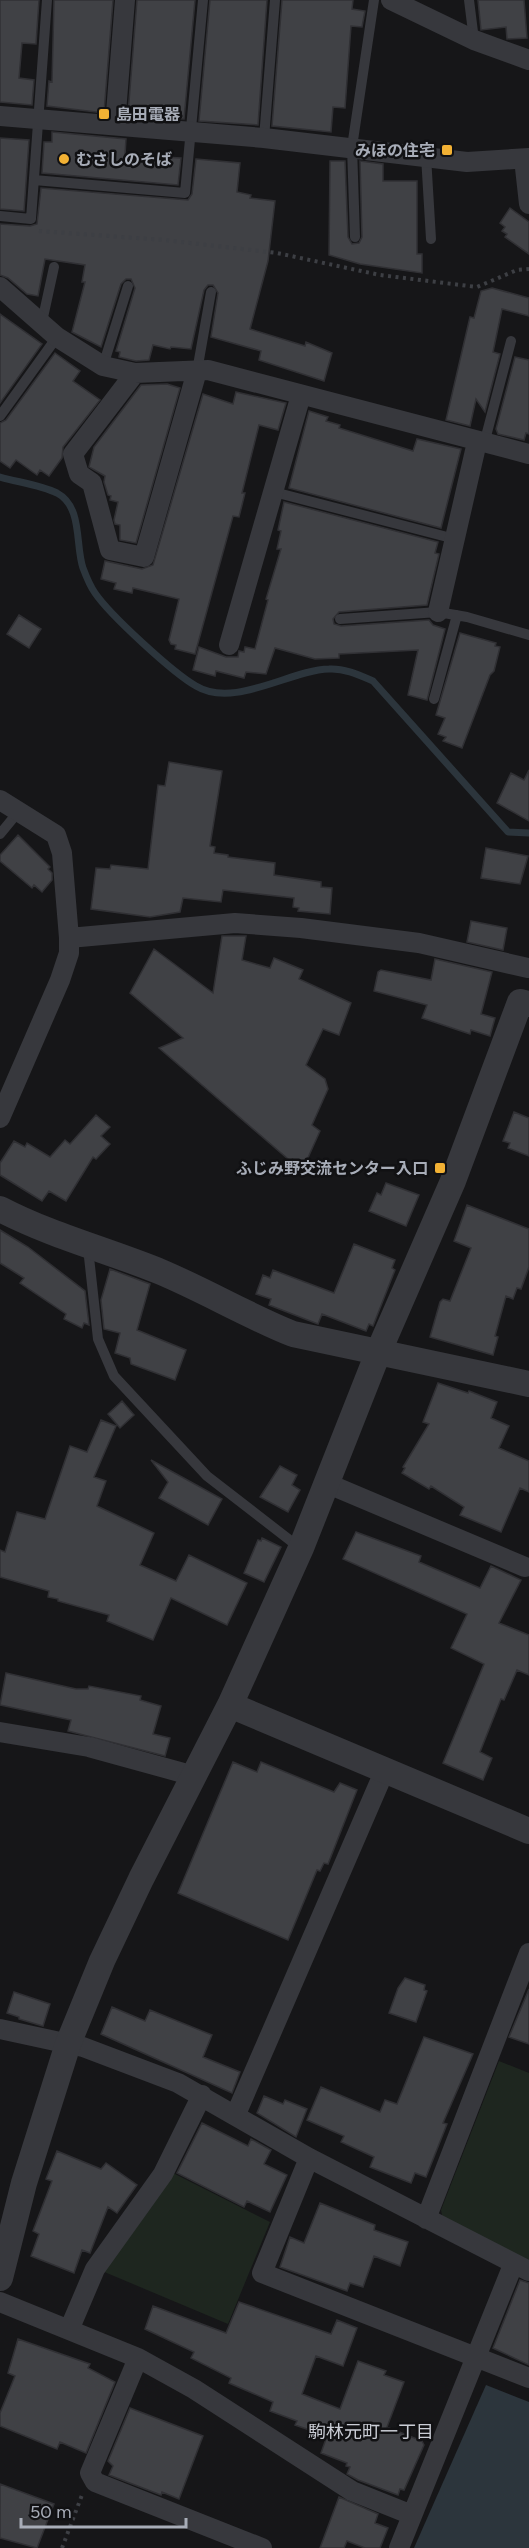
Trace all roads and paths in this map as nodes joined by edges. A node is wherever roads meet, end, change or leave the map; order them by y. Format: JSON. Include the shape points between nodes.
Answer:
{"nodes":[{"id":1,"x":47,"y":0,"type":"edge"},
{"id":2,"x":125,"y":0,"type":"edge"},
{"id":3,"x":203,"y":0,"type":"edge"},
{"id":4,"x":275,"y":0,"type":"edge"},
{"id":5,"x":374,"y":0,"type":"edge"},
{"id":6,"x":391,"y":0,"type":"edge"},
{"id":7,"x":469,"y":0,"type":"edge"},
{"id":8,"x":474,"y":40,"type":"junction"},
{"id":9,"x":529,"y":60,"type":"edge"},
{"id":10,"x":0,"y":116,"type":"edge"},
{"id":11,"x":38,"y":120,"type":"junction"},
{"id":12,"x":115,"y":125,"type":"junction"},
{"id":13,"x":192,"y":134,"type":"junction"},
{"id":14,"x":264,"y":138,"type":"junction"},
{"id":15,"x":352,"y":147,"type":"junction"},
{"id":16,"x":426,"y":156,"type":"junction"},
{"id":17,"x":526,"y":158,"type":"edge"},
{"id":18,"x":34,"y":180,"type":"junction"},
{"id":19,"x":529,"y":204,"type":"edge"},
{"id":20,"x":0,"y":216,"type":"edge"},
{"id":21,"x":30,"y":230,"type":"dead end"},
{"id":22,"x":355,"y":237,"type":"dead end"},
{"id":23,"x":431,"y":239,"type":"dead end"},
{"id":24,"x":54,"y":267,"type":"dead end"},
{"id":25,"x":529,"y":269,"type":"edge"},
{"id":26,"x":128,"y":286,"type":"dead end"},
{"id":27,"x":211,"y":292,"type":"dead end"},
{"id":28,"x":3,"y":296,"type":"edge"},
{"id":29,"x":42,"y":322,"type":"junction"},
{"id":30,"x":57,"y":336,"type":"junction"},
{"id":31,"x":511,"y":341,"type":"dead end"},
{"id":32,"x":103,"y":366,"type":"junction"},
{"id":33,"x":197,"y":370,"type":"junction"},
{"id":34,"x":135,"y":373,"type":"junction"},
{"id":35,"x":301,"y":395,"type":"junction"},
{"id":36,"x":0,"y":416,"type":"edge"},
{"id":37,"x":481,"y":443,"type":"junction"},
{"id":38,"x":529,"y":454,"type":"edge"},
{"id":39,"x":274,"y":492,"type":"junction"},
{"id":40,"x":455,"y":539,"type":"junction"},
{"id":41,"x":448,"y":614,"type":"junction"},
{"id":42,"x":340,"y":620,"type":"dead end"},
{"id":43,"x":529,"y":635,"type":"edge"},
{"id":44,"x":229,"y":645,"type":"dead end"},
{"id":45,"x":434,"y":699,"type":"dead end"},
{"id":46,"x":0,"y":800,"type":"edge"},
{"id":47,"x":20,"y":811,"type":"junction"},
{"id":48,"x":0,"y":834,"type":"edge"},
{"id":49,"x":69,"y":938,"type":"junction"},
{"id":50,"x":529,"y":966,"type":"edge"},
{"id":51,"x":524,"y":1003,"type":"edge"},
{"id":52,"x":0,"y":1118,"type":"edge"},
{"id":53,"x":0,"y":1209,"type":"edge"},
{"id":54,"x":88,"y":1248,"type":"junction"},
{"id":55,"x":378,"y":1353,"type":"junction"},
{"id":56,"x":529,"y":1384,"type":"edge"},
{"id":57,"x":326,"y":1483,"type":"junction"},
{"id":58,"x":301,"y":1548,"type":"junction"},
{"id":59,"x":528,"y":1564,"type":"edge"},
{"id":60,"x":230,"y":1705,"type":"junction"},
{"id":61,"x":0,"y":1731,"type":"edge"},
{"id":62,"x":384,"y":1772,"type":"junction"},
{"id":63,"x":194,"y":1776,"type":"junction"},
{"id":64,"x":529,"y":1832,"type":"edge"},
{"id":65,"x":529,"y":1953,"type":"edge"},
{"id":66,"x":0,"y":2029,"type":"edge"},
{"id":67,"x":68,"y":2044,"type":"junction"},
{"id":68,"x":202,"y":2095,"type":"junction"},
{"id":69,"x":237,"y":2114,"type":"junction"},
{"id":70,"x":309,"y":2158,"type":"junction"},
{"id":71,"x":426,"y":2219,"type":"junction"},
{"id":72,"x":1,"y":2264,"type":"edge"},
{"id":73,"x":521,"y":2268,"type":"edge"},
{"id":74,"x":0,"y":2302,"type":"edge"},
{"id":75,"x":69,"y":2330,"type":"junction"},
{"id":76,"x":477,"y":2357,"type":"junction"},
{"id":77,"x":138,"y":2358,"type":"junction"},
{"id":78,"x":529,"y":2379,"type":"edge"},
{"id":79,"x":92,"y":2478,"type":"junction"},
{"id":80,"x":412,"y":2515,"type":"junction"},
{"id":81,"x":63,"y":2548,"type":"edge"},
{"id":82,"x":262,"y":2548,"type":"edge"},
{"id":83,"x":399,"y":2548,"type":"edge"}],
"edges":[{"from":1,"to":11,"type":"lane"},
{"from":2,"to":12,"type":"street"},
{"from":3,"to":13,"type":"lane"},
{"from":4,"to":14,"type":"lane"},
{"from":5,"to":15,"type":"lane"},
{"from":6,"to":8,"type":"street"},
{"from":7,"to":8,"type":"lane"},
{"from":8,"to":9,"type":"street"},
{"from":10,"to":11,"type":"street"},
{"from":11,"to":12,"type":"street"},
{"from":11,"to":18,"type":"lane"},
{"from":12,"to":13,"type":"street"},
{"from":13,"to":14,"type":"street"},
{"from":13,"to":18,"type":"lane","via":[[185,193]]},
{"from":14,"to":15,"type":"street"},
{"from":15,"to":16,"type":"street"},
{"from":15,"to":22,"type":"lane"},
{"from":16,"to":17,"type":"street","via":[[467,162]]},
{"from":16,"to":23,"type":"lane"},
{"from":17,"to":19,"type":"street"},
{"from":18,"to":20,"type":"lane","via":[[31,219]]},
{"from":21,"to":25,"type":"path","via":[[277,253],[380,274],[477,287]]},
{"from":24,"to":29,"type":"lane"},
{"from":26,"to":32,"type":"lane"},
{"from":27,"to":33,"type":"lane"},
{"from":28,"to":29,"type":"street"},
{"from":29,"to":30,"type":"street"},
{"from":30,"to":32,"type":"street"},
{"from":30,"to":36,"type":"lane"},
{"from":31,"to":37,"type":"lane"},
{"from":32,"to":34,"type":"street"},
{"from":33,"to":34,"type":"street"},
{"from":33,"to":34,"type":"street","via":[[144,557],[110,550],[92,483],[79,474],[73,454]]},
{"from":33,"to":35,"type":"street"},
{"from":35,"to":37,"type":"street"},
{"from":35,"to":39,"type":"street"},
{"from":37,"to":38,"type":"street"},
{"from":37,"to":40,"type":"street"},
{"from":39,"to":40,"type":"lane"},
{"from":39,"to":44,"type":"street"},
{"from":40,"to":41,"type":"street"},
{"from":41,"to":42,"type":"lane"},
{"from":41,"to":43,"type":"lane"},
{"from":41,"to":45,"type":"lane"},
{"from":46,"to":47,"type":"street"},
{"from":47,"to":48,"type":"lane"},
{"from":47,"to":49,"type":"street","via":[[56,835],[60,843]]},
{"from":49,"to":50,"type":"street","via":[[235,923],[419,943]]},
{"from":49,"to":52,"type":"street","via":[[69,953],[60,980]]},
{"from":50,"to":51,"type":"street"},
{"from":51,"to":55,"type":"street","via":[[453,1181]]},
{"from":53,"to":54,"type":"street"},
{"from":54,"to":55,"type":"street","via":[[187,1283],[293,1334]]},
{"from":54,"to":58,"type":"lane","via":[[98,1339],[114,1376],[207,1476]]},
{"from":55,"to":56,"type":"street"},
{"from":55,"to":57,"type":"street"},
{"from":57,"to":58,"type":"street"},
{"from":57,"to":59,"type":"street"},
{"from":58,"to":60,"type":"street"},
{"from":60,"to":62,"type":"street"},
{"from":60,"to":63,"type":"street"},
{"from":61,"to":63,"type":"street","via":[[89,1747]]},
{"from":62,"to":64,"type":"street"},
{"from":62,"to":69,"type":"street"},
{"from":63,"to":67,"type":"street","via":[[102,1961]]},
{"from":65,"to":71,"type":"street"},
{"from":66,"to":67,"type":"street"},
{"from":67,"to":68,"type":"street"},
{"from":67,"to":72,"type":"street"},
{"from":68,"to":69,"type":"street"},
{"from":68,"to":75,"type":"street","via":[[163,2174],[95,2269]]},
{"from":69,"to":70,"type":"street"},
{"from":70,"to":71,"type":"street"},
{"from":70,"to":76,"type":"street","via":[[261,2273]]},
{"from":71,"to":73,"type":"street"},
{"from":73,"to":76,"type":"street"},
{"from":74,"to":75,"type":"street"},
{"from":75,"to":77,"type":"street"},
{"from":76,"to":78,"type":"street"},
{"from":76,"to":80,"type":"street"},
{"from":77,"to":79,"type":"street","via":[[90,2473]]},
{"from":77,"to":80,"type":"street","via":[[194,2389],[352,2491]]},
{"from":79,"to":81,"type":"path"},
{"from":79,"to":82,"type":"street"},
{"from":80,"to":83,"type":"street"}]}
